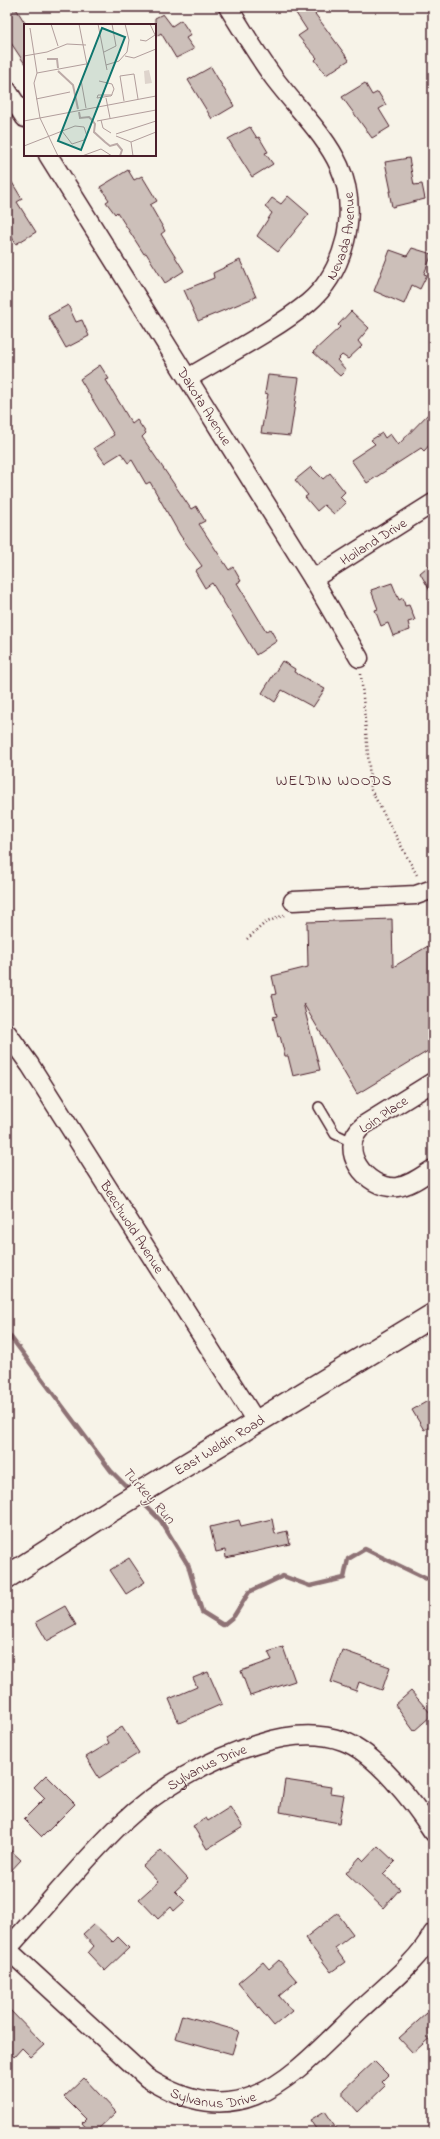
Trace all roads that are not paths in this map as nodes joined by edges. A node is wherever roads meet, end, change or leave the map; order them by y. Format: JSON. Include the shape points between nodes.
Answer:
{"nodes":[{"id":1,"x":228,"y":7,"type":"edge"},
{"id":2,"x":7,"y":90,"type":"edge"},
{"id":3,"x":24,"y":116,"type":"edge"},
{"id":4,"x":49,"y":156,"type":"edge"},
{"id":5,"x":188,"y":378,"type":"junction"},
{"id":6,"x":433,"y":503,"type":"edge"},
{"id":7,"x":313,"y":579,"type":"junction"},
{"id":8,"x":359,"y":658,"type":"road end"},
{"id":9,"x":430,"y":891,"type":"edge"},
{"id":10,"x":291,"y":907,"type":"road end"},
{"id":11,"x":7,"y":1033,"type":"edge"},
{"id":12,"x":433,"y":1082,"type":"edge"},
{"id":13,"x":318,"y":1107,"type":"dead end"},
{"id":14,"x":352,"y":1142,"type":"junction"},
{"id":15,"x":433,"y":1169,"type":"edge"},
{"id":16,"x":433,"y":1314,"type":"edge"},
{"id":17,"x":257,"y":1423,"type":"junction"},
{"id":18,"x":7,"y":1577,"type":"edge"},
{"id":19,"x":433,"y":1832,"type":"edge"},
{"id":20,"x":433,"y":1933,"type":"edge"},
{"id":21,"x":7,"y":1949,"type":"edge"}],
"edges":[{"from":1,"to":5,"type":"street","name":"Nevada Avenue","via":[[274,78],[337,159],[346,180],[350,209],[342,253],[324,287],[293,314]]},
{"from":2,"to":3,"type":"street"},
{"from":4,"to":5,"type":"street","name":"Dakota Avenue"},
{"from":5,"to":7,"type":"street","name":"Dakota Avenue"},
{"from":6,"to":7,"type":"street","name":"Hoiland Drive"},
{"from":7,"to":8,"type":"street","name":"Dakota Avenue"},
{"from":9,"to":10,"type":"street"},
{"from":11,"to":17,"type":"street","name":"Beechwold Avenue","via":[[30,1065]]},
{"from":12,"to":14,"type":"street","name":"Loin Place","via":[[364,1125],[355,1132]]},
{"from":13,"to":14,"type":"lane","via":[[335,1134]]},
{"from":14,"to":15,"type":"street","name":"Loin Place","via":[[352,1153],[363,1173],[373,1182],[384,1186],[410,1184]]},
{"from":16,"to":17,"type":"street","name":"East Weldin Road"},
{"from":17,"to":18,"type":"street","name":"East Weldin Road","via":[[110,1511]]},
{"from":19,"to":21,"type":"street","name":"Sylvanus Drive","via":[[386,1772],[345,1741],[321,1735],[295,1735],[269,1740],[232,1752],[187,1775],[146,1803],[121,1824]]},
{"from":20,"to":21,"type":"street","name":"Sylvanus Drive","via":[[422,1950],[404,1969],[288,2079],[259,2096],[243,2102],[224,2104],[204,2104],[184,2099],[147,2078]]}]}
